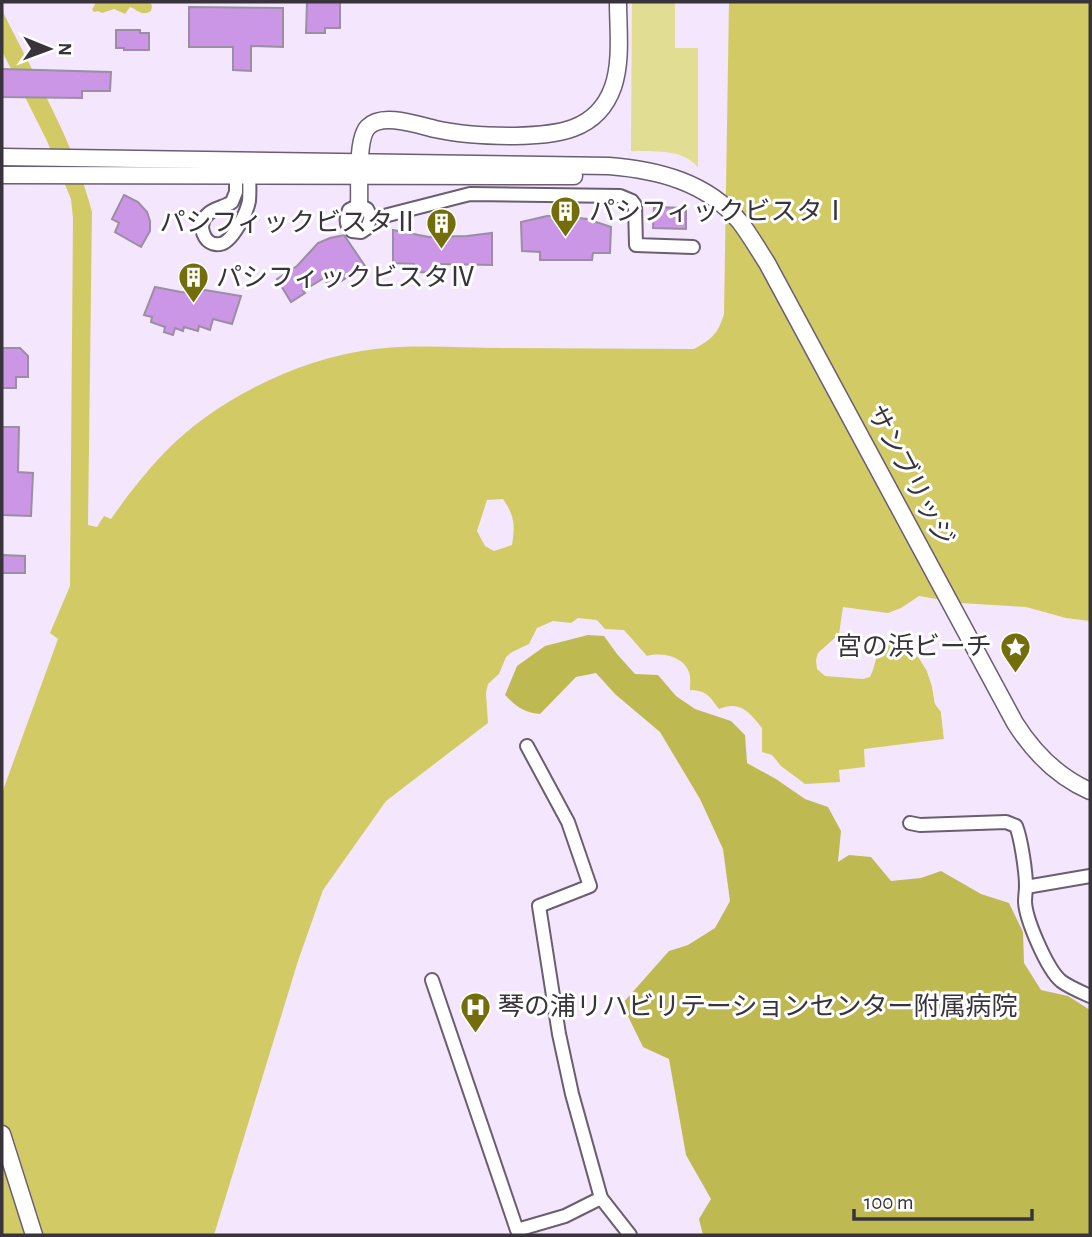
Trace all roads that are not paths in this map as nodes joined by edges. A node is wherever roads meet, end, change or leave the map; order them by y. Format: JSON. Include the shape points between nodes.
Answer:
{"nodes":[{"id":1,"x":618,"y":2,"type":"edge"},
{"id":2,"x":2,"y":157,"type":"edge"},
{"id":3,"x":243,"y":168,"type":"junction"},
{"id":4,"x":360,"y":169,"type":"junction"},
{"id":5,"x":2,"y":175,"type":"edge"},
{"id":6,"x":365,"y":211,"type":"joint"},
{"id":7,"x":693,"y":247,"type":"dead end"},
{"id":8,"x":527,"y":746,"type":"dead end"},
{"id":9,"x":1090,"y":791,"type":"edge"},
{"id":10,"x":910,"y":822,"type":"dead end"},
{"id":11,"x":1090,"y":876,"type":"edge"},
{"id":12,"x":1026,"y":887,"type":"junction"},
{"id":13,"x":432,"y":980,"type":"dead end"},
{"id":14,"x":1090,"y":996,"type":"edge"},
{"id":15,"x":2,"y":1134,"type":"edge"},
{"id":16,"x":601,"y":1198,"type":"junction"},
{"id":17,"x":34,"y":1235,"type":"edge"},
{"id":18,"x":630,"y":1235,"type":"edge"}],
"edges":[{"from":1,"to":4,"type":"street","via":[[617,74],[602,106],[589,119],[558,133],[502,136],[376,121],[361,138]]},
{"from":2,"to":3,"type":"street"},
{"from":3,"to":3,"type":"street","via":[[247,207],[229,240],[210,243],[202,222],[232,202]]},
{"from":3,"to":4,"type":"street"},
{"from":3,"to":5,"type":"street"},
{"from":4,"to":6,"type":"street"},
{"from":4,"to":9,"type":"street","name":"サンブリッジ","via":[[648,176],[687,183],[721,204],[738,220],[767,263],[1026,740],[1062,776]]},
{"from":6,"to":7,"type":"street","via":[[384,216],[470,194],[620,196],[635,205],[636,245]]},
{"from":8,"to":16,"type":"street","via":[[568,822],[590,886],[539,906],[559,1034]]},
{"from":10,"to":12,"type":"street","via":[[1012,823],[1019,837]]},
{"from":11,"to":12,"type":"street"},
{"from":12,"to":14,"type":"street","via":[[1026,914],[1052,970]]},
{"from":13,"to":16,"type":"street","via":[[517,1230],[565,1216]]},
{"from":15,"to":17,"type":"street"},
{"from":16,"to":18,"type":"street"}]}
